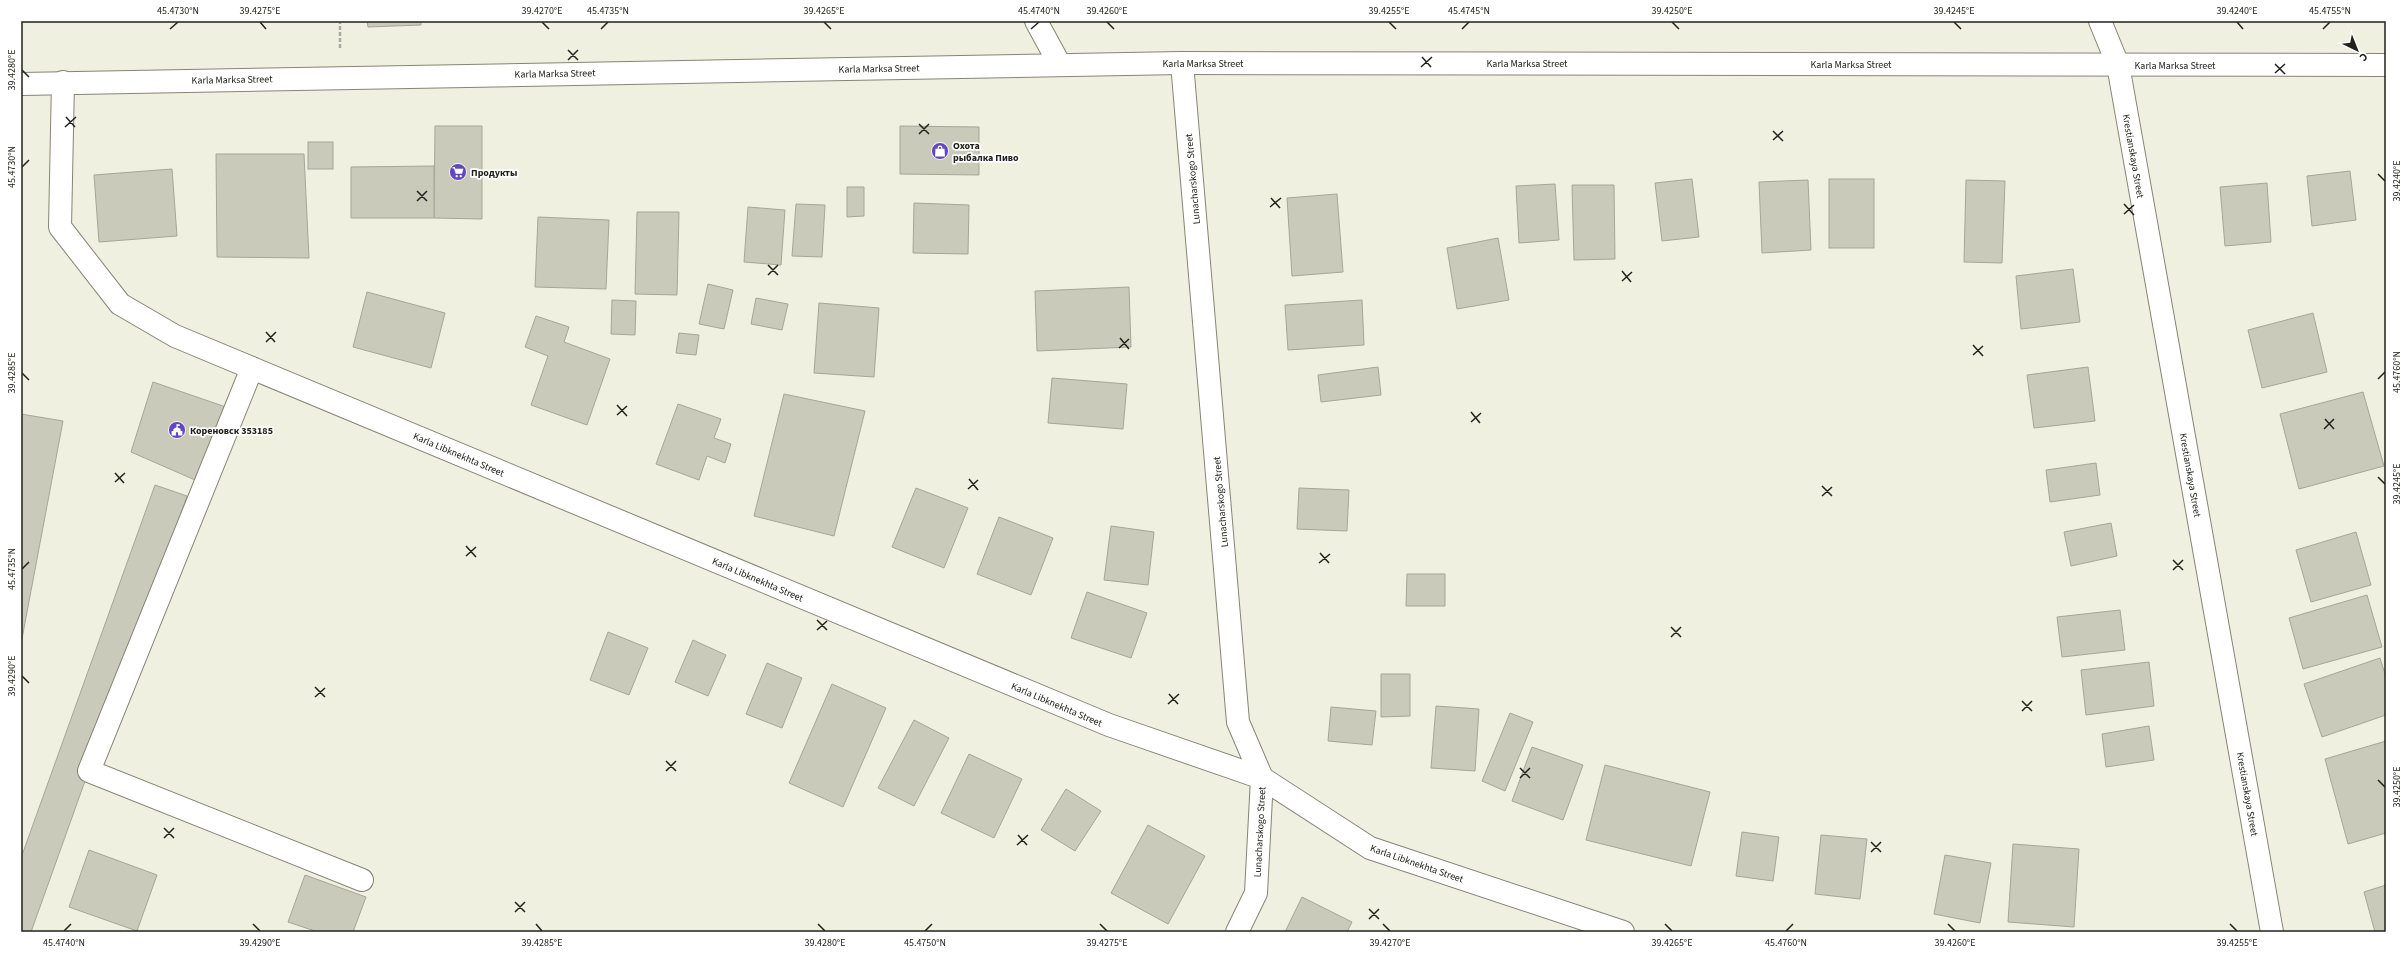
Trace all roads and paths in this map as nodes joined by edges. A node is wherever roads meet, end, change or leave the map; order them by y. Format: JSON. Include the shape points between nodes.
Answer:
{"nodes":[{"id":1,"x":1036,"y":21,"type":"edge"},
{"id":2,"x":2100,"y":21,"type":"edge"},
{"id":3,"x":1182,"y":63,"type":"junction"},
{"id":4,"x":2118,"y":64,"type":"junction"},
{"id":5,"x":1060,"y":65,"type":"junction"},
{"id":6,"x":2386,"y":65,"type":"edge"},
{"id":7,"x":63,"y":82,"type":"junction"},
{"id":8,"x":21,"y":84,"type":"edge"},
{"id":9,"x":252,"y":368,"type":"junction"},
{"id":10,"x":1262,"y":778,"type":"junction"},
{"id":11,"x":362,"y":880,"type":"dead end"},
{"id":12,"x":1237,"y":932,"type":"edge"},
{"id":13,"x":1623,"y":932,"type":"edge"},
{"id":14,"x":2272,"y":932,"type":"edge"}],
"edges":[{"from":1,"to":5,"type":"street"},
{"from":2,"to":4,"type":"street","name":"Krestianskaya Street"},
{"from":3,"to":4,"type":"street","name":"Karla Marksa Street"},
{"from":3,"to":5,"type":"street","name":"Karla Marksa Street"},
{"from":3,"to":10,"type":"street","name":"Lunacharskogo Street","via":[[1238,722]]},
{"from":4,"to":6,"type":"street","name":"Karla Marksa Street"},
{"from":4,"to":14,"type":"street","name":"Krestianskaya Street"},
{"from":5,"to":7,"type":"street","name":"Karla Marksa Street"},
{"from":7,"to":8,"type":"street","name":"Karla Marksa Street"},
{"from":7,"to":9,"type":"street","name":"Karla Libknekhta Street","via":[[60,226],[120,304],[175,336]]},
{"from":9,"to":10,"type":"street","name":"Karla Libknekhta Street","via":[[1109,725]]},
{"from":9,"to":11,"type":"street","via":[[89,771]]},
{"from":10,"to":12,"type":"street","name":"Lunacharskogo Street","via":[[1256,893]]},
{"from":10,"to":13,"type":"street","name":"Karla Libknekhta Street","via":[[1370,848]]}]}
